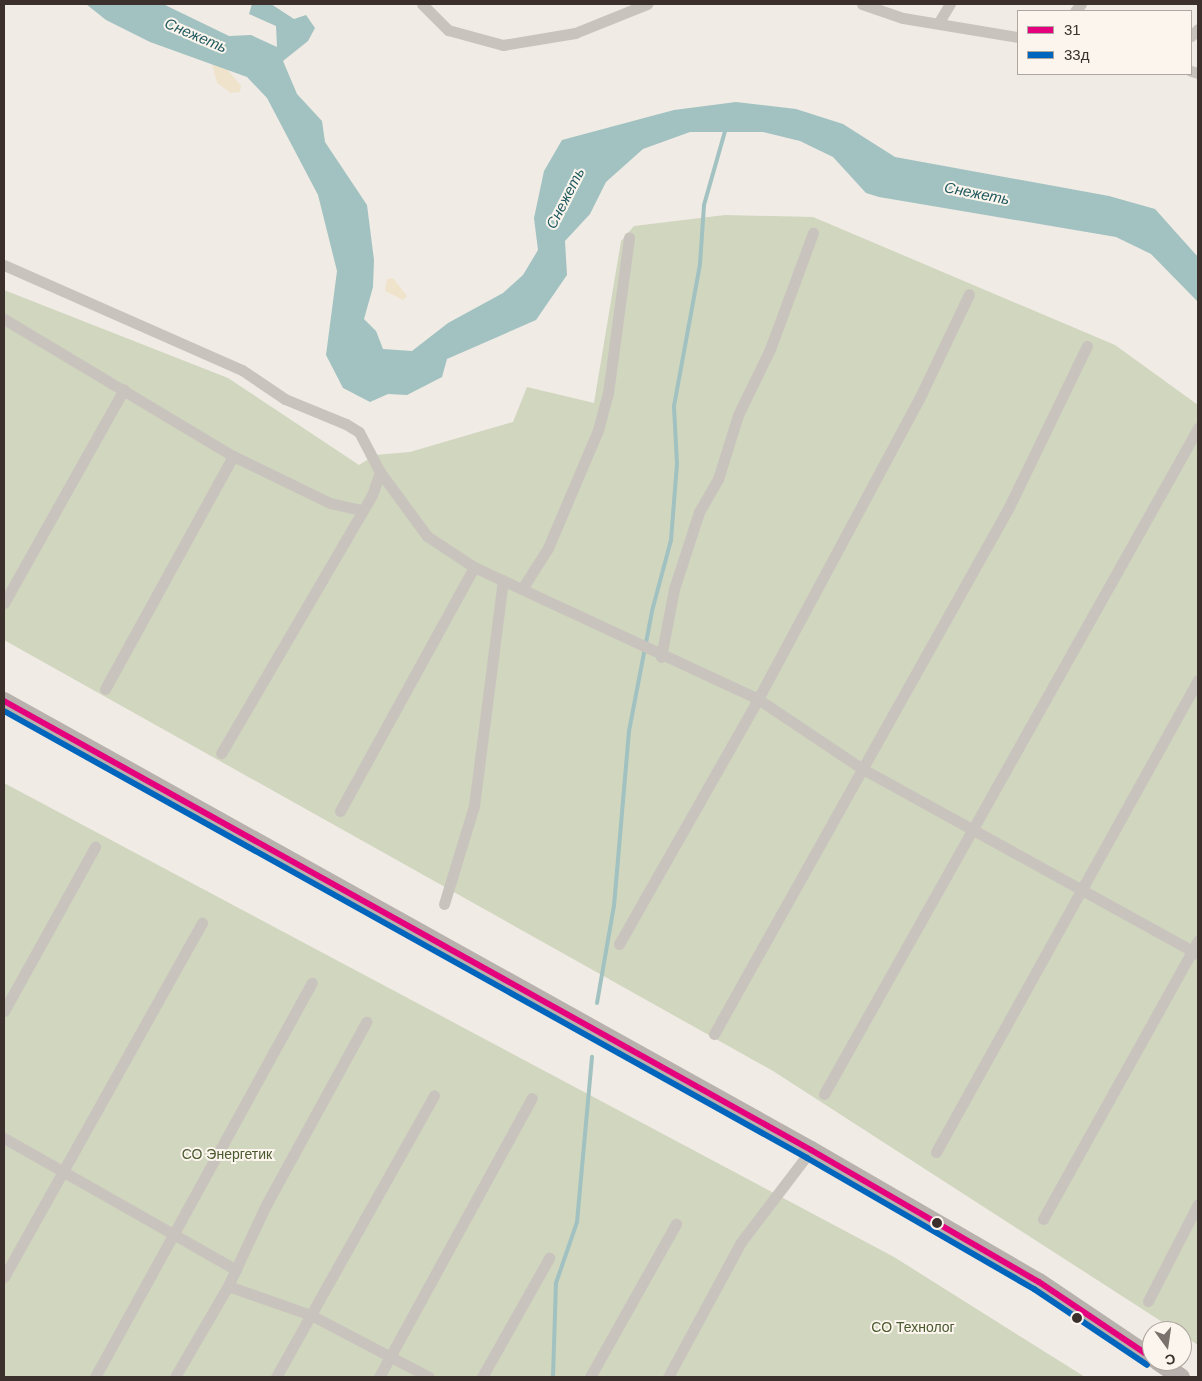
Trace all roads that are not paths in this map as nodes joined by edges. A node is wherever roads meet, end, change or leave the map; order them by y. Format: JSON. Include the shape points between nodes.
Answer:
{"nodes":[{"id":1,"x":422,"y":4,"type":"edge"},
{"id":2,"x":647,"y":4,"type":"edge"},
{"id":3,"x":862,"y":4,"type":"edge"},
{"id":4,"x":950,"y":4,"type":"edge"},
{"id":5,"x":939,"y":22,"type":"junction"},
{"id":6,"x":1017,"y":37,"type":"edge"},
{"id":7,"x":813,"y":233,"type":"dead end"},
{"id":8,"x":629,"y":237,"type":"dead end"},
{"id":9,"x":4,"y":265,"type":"edge"},
{"id":10,"x":969,"y":294,"type":"dead end"},
{"id":11,"x":4,"y":319,"type":"edge"},
{"id":12,"x":1087,"y":346,"type":"dead end"},
{"id":13,"x":124,"y":389,"type":"junction"},
{"id":14,"x":1198,"y":428,"type":"edge"},
{"id":15,"x":233,"y":456,"type":"junction"},
{"id":16,"x":380,"y":472,"type":"junction"},
{"id":17,"x":360,"y":510,"type":"junction"},
{"id":18,"x":474,"y":567,"type":"junction"},
{"id":19,"x":503,"y":580,"type":"junction"},
{"id":20,"x":522,"y":590,"type":"junction"},
{"id":21,"x":4,"y":603,"type":"edge"},
{"id":22,"x":661,"y":657,"type":"junction"},
{"id":23,"x":1198,"y":680,"type":"edge"},
{"id":24,"x":105,"y":689,"type":"dead end"},
{"id":25,"x":758,"y":699,"type":"junction"},
{"id":26,"x":4,"y":701,"type":"edge"},
{"id":27,"x":221,"y":754,"type":"dead end"},
{"id":28,"x":861,"y":768,"type":"junction"},
{"id":29,"x":340,"y":811,"type":"dead end"},
{"id":30,"x":970,"y":828,"type":"junction"},
{"id":31,"x":95,"y":847,"type":"dead end"},
{"id":32,"x":1082,"y":890,"type":"junction"},
{"id":33,"x":444,"y":904,"type":"dead end"},
{"id":34,"x":202,"y":922,"type":"dead end"},
{"id":35,"x":1198,"y":940,"type":"edge"},
{"id":36,"x":619,"y":944,"type":"dead end"},
{"id":37,"x":1195,"y":953,"type":"edge"},
{"id":38,"x":312,"y":983,"type":"dead end"},
{"id":39,"x":4,"y":1011,"type":"edge"},
{"id":40,"x":366,"y":1022,"type":"dead end"},
{"id":41,"x":714,"y":1034,"type":"dead end"},
{"id":42,"x":824,"y":1094,"type":"dead end"},
{"id":43,"x":434,"y":1095,"type":"dead end"},
{"id":44,"x":532,"y":1098,"type":"dead end"},
{"id":45,"x":4,"y":1138,"type":"edge"},
{"id":46,"x":811,"y":1150,"type":"junction"},
{"id":47,"x":936,"y":1152,"type":"dead end"},
{"id":48,"x":60,"y":1174,"type":"junction"},
{"id":49,"x":1198,"y":1204,"type":"edge"},
{"id":50,"x":1043,"y":1219,"type":"dead end"},
{"id":51,"x":676,"y":1224,"type":"dead end"},
{"id":52,"x":171,"y":1235,"type":"junction"},
{"id":53,"x":549,"y":1258,"type":"dead end"},
{"id":54,"x":236,"y":1270,"type":"junction"},
{"id":55,"x":4,"y":1277,"type":"edge"},
{"id":56,"x":228,"y":1286,"type":"junction"},
{"id":57,"x":1148,"y":1302,"type":"dead end"},
{"id":58,"x":311,"y":1315,"type":"junction"},
{"id":59,"x":1142,"y":1351,"type":"edge"},
{"id":60,"x":389,"y":1359,"type":"junction"},
{"id":61,"x":95,"y":1377,"type":"edge"},
{"id":62,"x":175,"y":1377,"type":"edge"},
{"id":63,"x":276,"y":1377,"type":"edge"},
{"id":64,"x":379,"y":1377,"type":"edge"},
{"id":65,"x":429,"y":1377,"type":"edge"},
{"id":66,"x":482,"y":1377,"type":"edge"},
{"id":67,"x":590,"y":1377,"type":"edge"},
{"id":68,"x":668,"y":1377,"type":"edge"}],
"edges":[{"from":1,"to":2,"type":"street","via":[[448,30],[503,45],[574,33]]},
{"from":3,"to":5,"type":"street","via":[[903,18]]},
{"from":4,"to":5,"type":"street"},
{"from":5,"to":6,"type":"street"},
{"from":7,"to":22,"type":"street","via":[[770,349],[738,415],[718,478],[699,512],[674,589]]},
{"from":8,"to":20,"type":"street","via":[[608,394],[598,430],[548,548]]},
{"from":9,"to":16,"type":"street","via":[[242,370],[284,399],[346,424],[359,432]]},
{"from":10,"to":25,"type":"street","via":[[919,399]]},
{"from":11,"to":13,"type":"street"},
{"from":12,"to":28,"type":"street","via":[[1010,507]]},
{"from":13,"to":15,"type":"street"},
{"from":13,"to":21,"type":"street"},
{"from":14,"to":30,"type":"street"},
{"from":15,"to":17,"type":"street","via":[[330,502]]},
{"from":15,"to":24,"type":"street"},
{"from":16,"to":17,"type":"street"},
{"from":16,"to":18,"type":"street","via":[[427,536]]},
{"from":17,"to":27,"type":"street"},
{"from":18,"to":19,"type":"street"},
{"from":18,"to":29,"type":"street"},
{"from":19,"to":20,"type":"street"},
{"from":19,"to":33,"type":"street","via":[[474,806]]},
{"from":20,"to":22,"type":"street"},
{"from":22,"to":25,"type":"street"},
{"from":23,"to":32,"type":"street"},
{"from":25,"to":28,"type":"street"},
{"from":25,"to":36,"type":"street"},
{"from":26,"to":46,"type":"main road"},
{"from":28,"to":30,"type":"street"},
{"from":28,"to":41,"type":"street"},
{"from":30,"to":32,"type":"street"},
{"from":30,"to":42,"type":"street"},
{"from":31,"to":39,"type":"street"},
{"from":32,"to":37,"type":"street"},
{"from":32,"to":47,"type":"street"},
{"from":34,"to":48,"type":"street"},
{"from":35,"to":37,"type":"street"},
{"from":37,"to":50,"type":"street"},
{"from":38,"to":52,"type":"street"},
{"from":40,"to":54,"type":"street","via":[[266,1205]]},
{"from":43,"to":58,"type":"street"},
{"from":44,"to":60,"type":"street"},
{"from":45,"to":48,"type":"street"},
{"from":46,"to":59,"type":"main road","via":[[1039,1282]]},
{"from":46,"to":68,"type":"street","via":[[741,1242]]},
{"from":48,"to":52,"type":"street"},
{"from":48,"to":55,"type":"street"},
{"from":49,"to":57,"type":"street"},
{"from":51,"to":67,"type":"street"},
{"from":52,"to":54,"type":"street"},
{"from":52,"to":61,"type":"street"},
{"from":53,"to":66,"type":"street"},
{"from":54,"to":56,"type":"street"},
{"from":56,"to":58,"type":"street"},
{"from":56,"to":62,"type":"street"},
{"from":58,"to":60,"type":"street"},
{"from":58,"to":63,"type":"street"},
{"from":60,"to":64,"type":"street"},
{"from":60,"to":65,"type":"street"}]}
